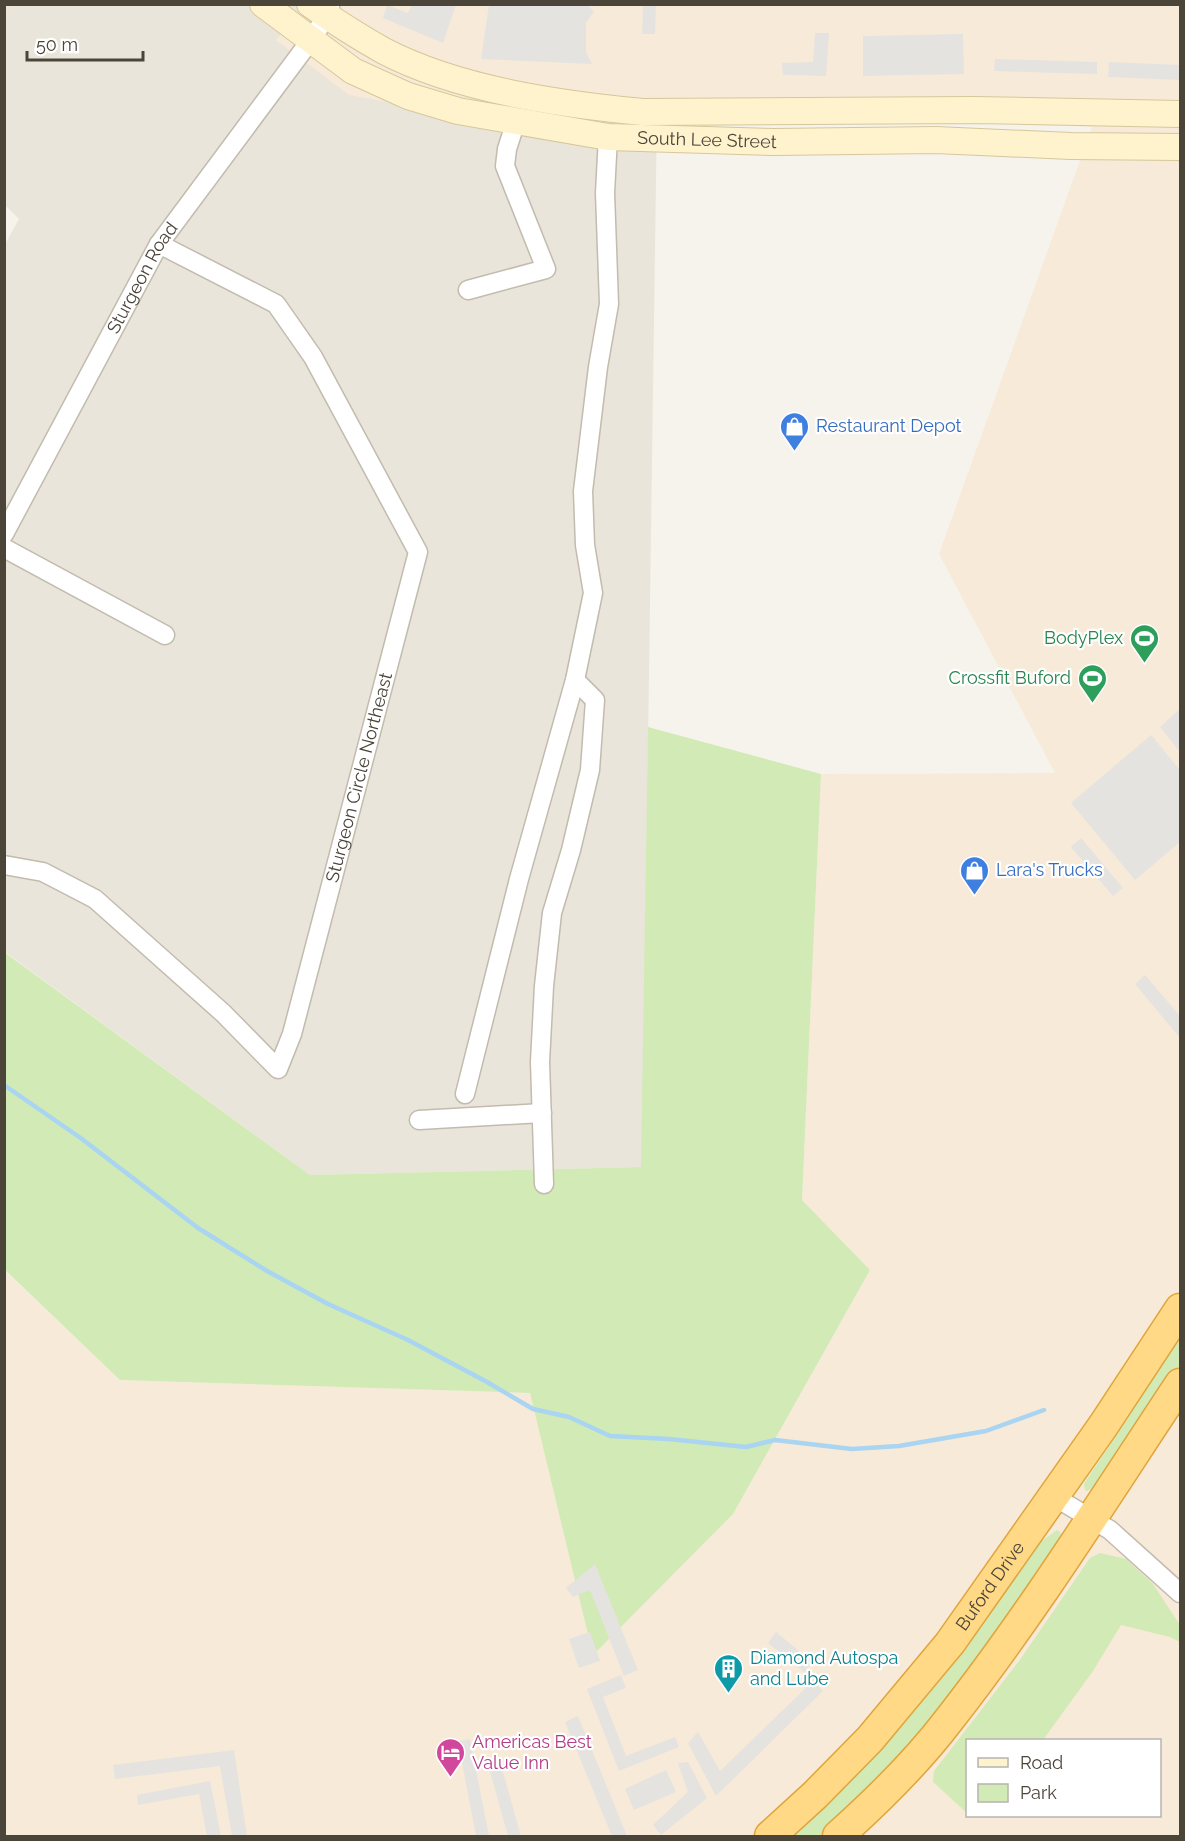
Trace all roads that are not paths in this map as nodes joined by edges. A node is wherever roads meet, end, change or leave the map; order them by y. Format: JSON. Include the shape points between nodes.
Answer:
{"nodes":[{"id":1,"x":263,"y":4,"type":"edge"},
{"id":2,"x":323,"y":8,"type":"edge"},
{"id":3,"x":310,"y":41,"type":"junction"},
{"id":4,"x":1180,"y":114,"type":"edge"},
{"id":5,"x":516,"y":121,"type":"junction"},
{"id":6,"x":608,"y":137,"type":"junction"},
{"id":7,"x":1180,"y":147,"type":"edge"},
{"id":8,"x":159,"y":244,"type":"junction"},
{"id":9,"x":468,"y":290,"type":"dead end"},
{"id":10,"x":4,"y":534,"type":"edge"},
{"id":11,"x":4,"y":548,"type":"edge"},
{"id":12,"x":165,"y":634,"type":"dead end"},
{"id":13,"x":575,"y":680,"type":"junction"},
{"id":14,"x":4,"y":865,"type":"edge"},
{"id":15,"x":465,"y":1094,"type":"dead end"},
{"id":16,"x":542,"y":1113,"type":"junction"},
{"id":17,"x":419,"y":1120,"type":"dead end"},
{"id":18,"x":544,"y":1184,"type":"dead end"},
{"id":19,"x":1180,"y":1309,"type":"edge"},
{"id":20,"x":1180,"y":1384,"type":"edge"},
{"id":21,"x":1053,"y":1496,"type":"junction"},
{"id":22,"x":1091,"y":1517,"type":"junction"},
{"id":23,"x":1180,"y":1593,"type":"edge"},
{"id":24,"x":770,"y":1836,"type":"edge"},
{"id":25,"x":838,"y":1836,"type":"edge"}],
"edges":[{"from":1,"to":3,"type":"main road","name":"South Lee Street"},
{"from":2,"to":3,"type":"street","name":"Sturgeon Road"},
{"from":2,"to":4,"type":"main road","name":"South Lee Street","via":[[386,52],[445,76],[492,90],[613,109]]},
{"from":3,"to":5,"type":"main road","name":"South Lee Street","via":[[353,71],[408,96],[458,111]]},
{"from":3,"to":8,"type":"street","name":"Sturgeon Road"},
{"from":5,"to":6,"type":"main road","name":"South Lee Street"},
{"from":5,"to":9,"type":"street","via":[[505,166],[546,268]]},
{"from":6,"to":7,"type":"main road","name":"South Lee Street"},
{"from":6,"to":13,"type":"street","via":[[604,193],[609,304],[583,491],[585,545],[593,593]]},
{"from":8,"to":10,"type":"street","name":"Sturgeon Road"},
{"from":8,"to":14,"type":"street","name":"Sturgeon Circle Northeast","via":[[276,304],[313,357],[418,552],[292,1034],[278,1069],[223,1013],[95,899],[43,872]]},
{"from":11,"to":12,"type":"street"},
{"from":13,"to":15,"type":"street","via":[[519,879]]},
{"from":13,"to":16,"type":"street","via":[[595,700],[590,770],[552,913],[540,1062]]},
{"from":16,"to":17,"type":"street"},
{"from":16,"to":18,"type":"street"},
{"from":19,"to":21,"type":"highway","name":"Buford Drive"},
{"from":20,"to":22,"type":"highway"},
{"from":21,"to":22,"type":"street"},
{"from":21,"to":24,"type":"highway","name":"Buford Drive","via":[[950,1643],[870,1739]]},
{"from":22,"to":23,"type":"street"},
{"from":22,"to":25,"type":"highway","via":[[947,1723]]}]}
